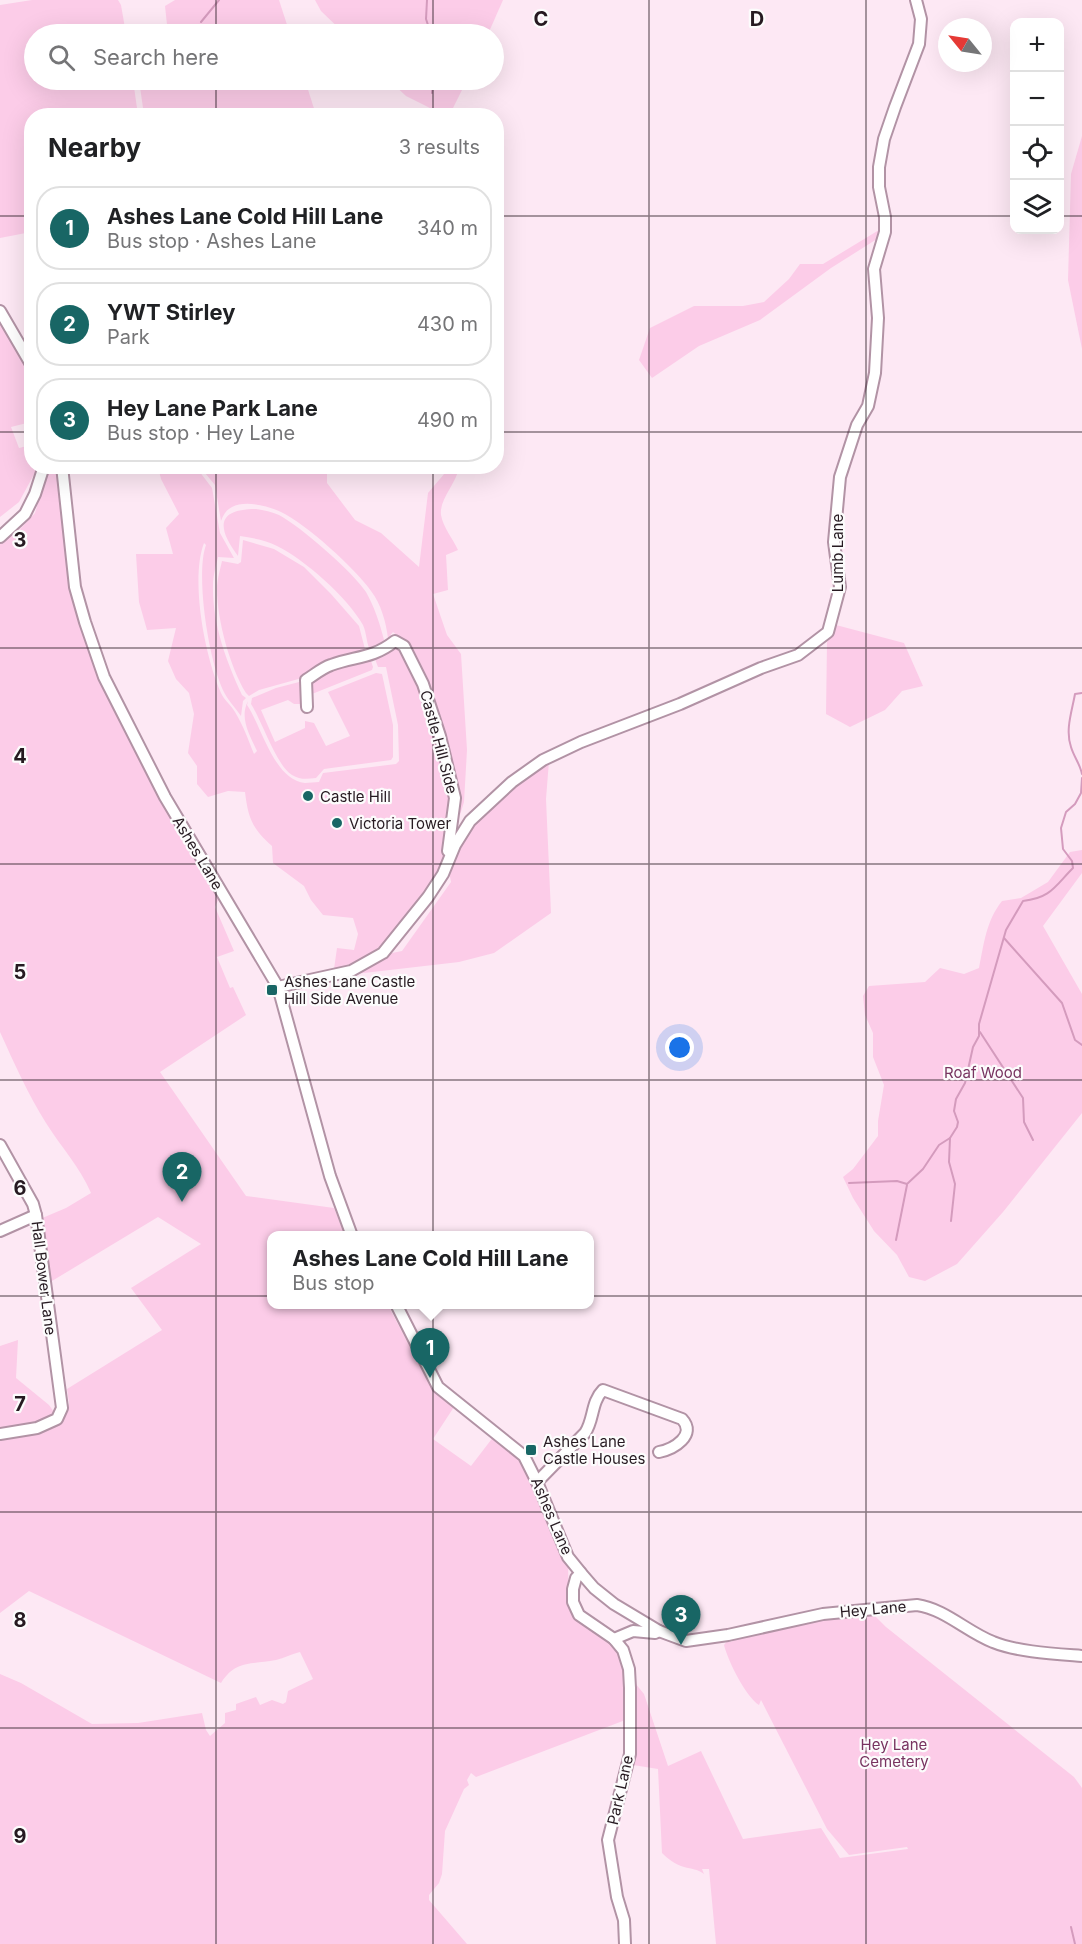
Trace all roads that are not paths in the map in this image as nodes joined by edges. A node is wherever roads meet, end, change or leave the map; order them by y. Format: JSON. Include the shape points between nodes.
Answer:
{"nodes":[{"id":1,"x":916,"y":0,"type":"edge"},
{"id":2,"x":0,"y":311,"type":"edge"},
{"id":3,"x":24,"y":352,"type":"edge"},
{"id":4,"x":41,"y":474,"type":"edge"},
{"id":5,"x":63,"y":474,"type":"edge"},
{"id":6,"x":0,"y":537,"type":"edge"},
{"id":7,"x":307,"y":707,"type":"dead end"},
{"id":8,"x":449,"y":860,"type":"junction"},
{"id":9,"x":278,"y":987,"type":"junction"},
{"id":10,"x":0,"y":1145,"type":"edge"},
{"id":11,"x":36,"y":1215,"type":"junction"},
{"id":12,"x":0,"y":1231,"type":"edge"},
{"id":13,"x":350,"y":1231,"type":"edge"},
{"id":14,"x":398,"y":1309,"type":"edge"},
{"id":15,"x":0,"y":1434,"type":"edge"},
{"id":16,"x":659,"y":1452,"type":"dead end"},
{"id":17,"x":537,"y":1482,"type":"junction"},
{"id":18,"x":581,"y":1573,"type":"junction"},
{"id":19,"x":659,"y":1631,"type":"junction"},
{"id":20,"x":614,"y":1639,"type":"junction"},
{"id":21,"x":1082,"y":1656,"type":"edge"},
{"id":22,"x":625,"y":1944,"type":"edge"}],
"edges":[{"from":1,"to":8,"type":"street","name":"Lumb Lane","via":[[921,20],[919,44],[884,139],[879,167],[885,232],[874,269],[878,318],[875,373],[868,406],[857,425],[840,477],[834,542],[840,587],[828,632],[798,655],[543,760],[470,821]]},
{"from":2,"to":3,"type":"street"},
{"from":4,"to":6,"type":"street","via":[[26,514]]},
{"from":5,"to":9,"type":"street","name":"Ashes Lane","via":[[75,587],[104,677],[165,796]]},
{"from":7,"to":8,"type":"street","name":"Castle Hill Side","via":[[306,680],[318,672],[371,656],[395,641],[404,646],[427,694],[455,798]]},
{"from":8,"to":9,"type":"street","name":"Castle Hill Side","via":[[428,897],[383,953],[351,970]]},
{"from":9,"to":13,"type":"street","name":"Ashes Lane","via":[[330,1176]]},
{"from":10,"to":11,"type":"street","name":"Hall Bower Lane"},
{"from":11,"to":12,"type":"street"},
{"from":11,"to":15,"type":"street","name":"Hall Bower Lane","via":[[62,1408],[57,1419],[37,1428]]},
{"from":14,"to":17,"type":"street","name":"Ashes Lane","via":[[438,1387],[524,1456]]},
{"from":16,"to":17,"type":"street","via":[[669,1450],[685,1437],[686,1423],[603,1390],[585,1433]]},
{"from":17,"to":18,"type":"street","name":"Ashes Lane","via":[[568,1557]]},
{"from":18,"to":19,"type":"street","name":"Ashes Lane","via":[[614,1604]]},
{"from":18,"to":20,"type":"street","name":"Park Lane","via":[[573,1589],[579,1615]]},
{"from":19,"to":20,"type":"street","via":[[633,1631]]},
{"from":19,"to":21,"type":"street","name":"Hey Lane","via":[[686,1641],[823,1614],[917,1605],[931,1608],[994,1643],[1047,1654]]},
{"from":20,"to":22,"type":"street","name":"Park Lane","via":[[623,1650],[630,1688],[630,1754],[608,1840]]}]}
